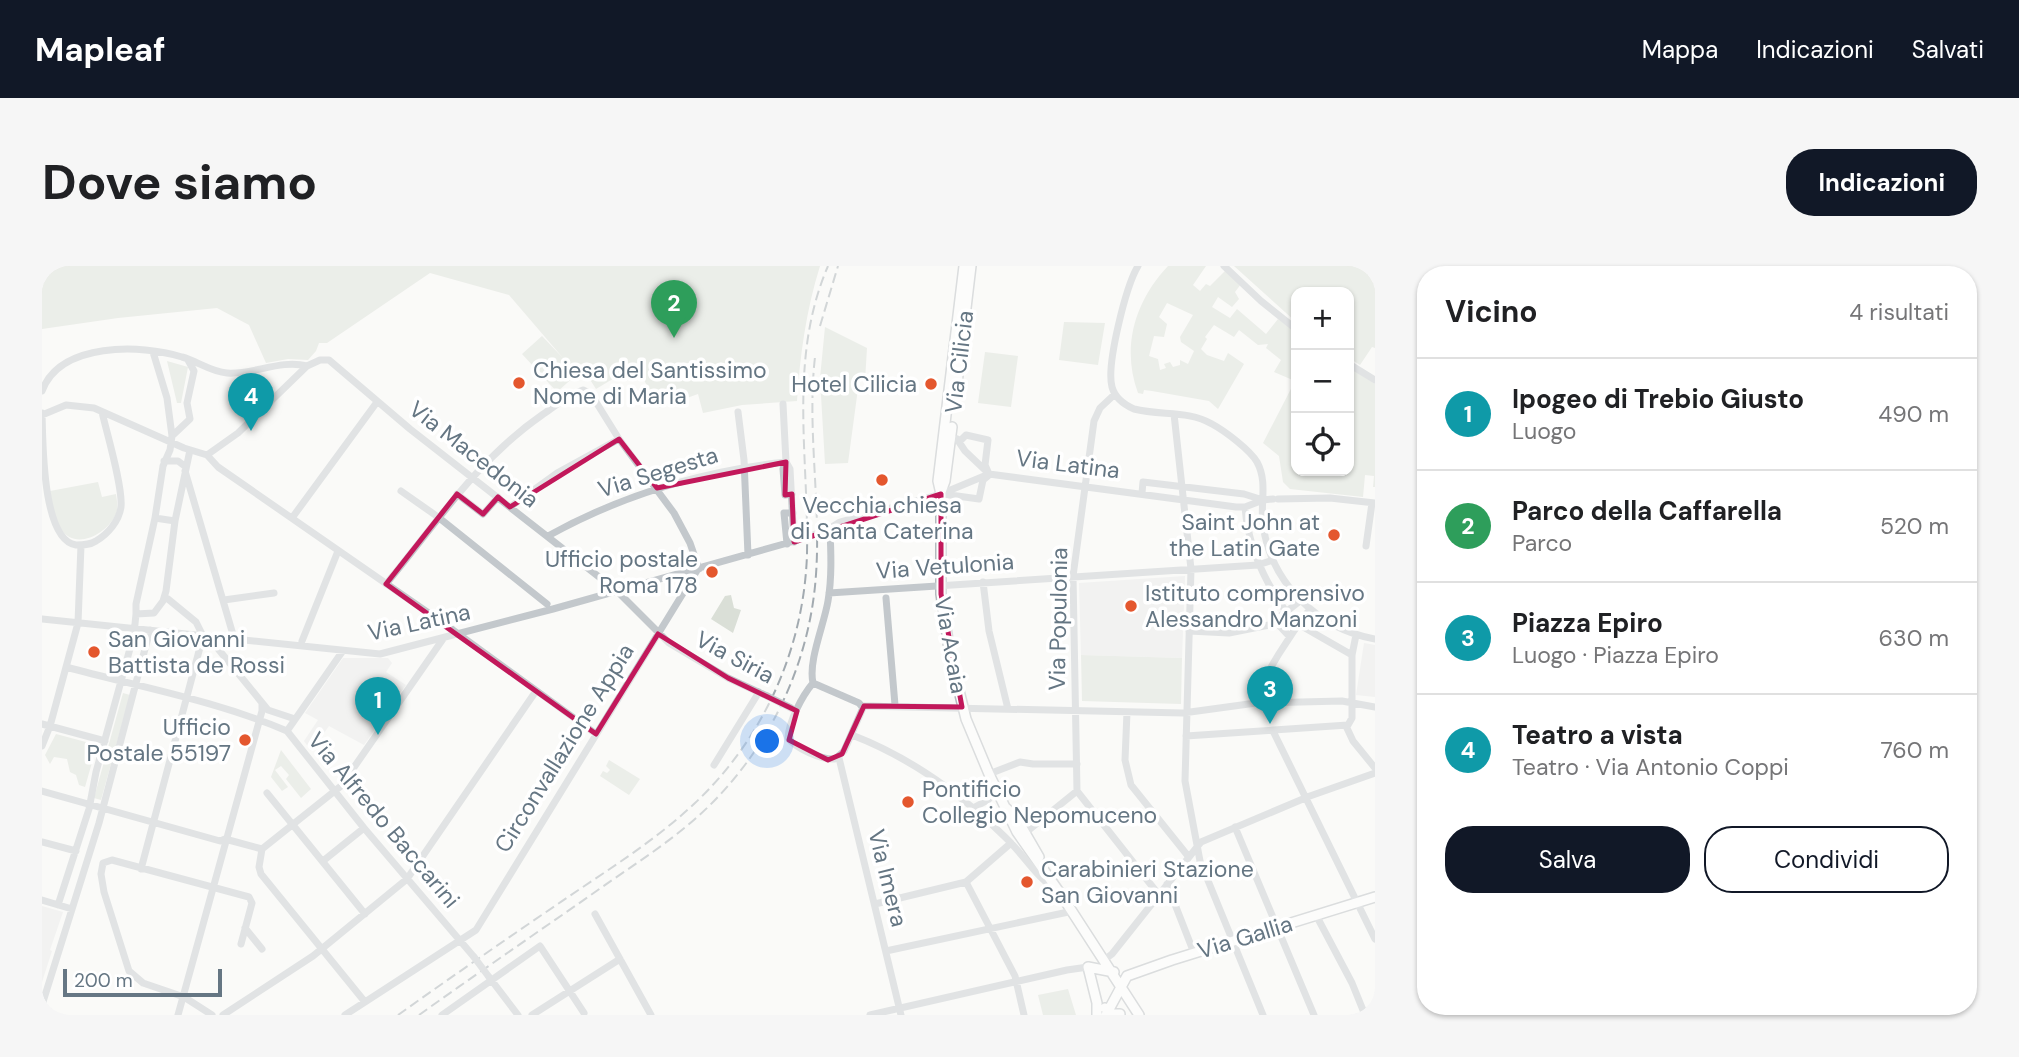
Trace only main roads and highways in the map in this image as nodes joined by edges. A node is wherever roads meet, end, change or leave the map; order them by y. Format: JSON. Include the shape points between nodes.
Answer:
{"nodes":[{"id":1,"x":964,"y":266,"type":"edge"},
{"id":2,"x":971,"y":266,"type":"edge"},
{"id":3,"x":946,"y":453,"type":"junction"},
{"id":4,"x":1005,"y":806,"type":"junction"},
{"id":5,"x":1042,"y":866,"type":"junction"},
{"id":6,"x":1375,"y":897,"type":"edge"},
{"id":7,"x":1104,"y":960,"type":"junction"},
{"id":8,"x":1088,"y":967,"type":"junction"},
{"id":9,"x":1112,"y":972,"type":"junction"},
{"id":10,"x":1127,"y":976,"type":"junction"},
{"id":11,"x":1122,"y":987,"type":"junction"},
{"id":12,"x":1096,"y":1001,"type":"junction"},
{"id":13,"x":1136,"y":1011,"type":"edge"},
{"id":14,"x":1107,"y":1013,"type":"edge"},
{"id":15,"x":1097,"y":1015,"type":"edge"},
{"id":16,"x":1120,"y":1015,"type":"edge"}],
"edges":[{"from":1,"to":3,"type":"main road","name":"Via Cilicia"},
{"from":2,"to":3,"type":"main road","name":"Via Cilicia"},
{"from":3,"to":4,"type":"main road","name":"Via Acaia","via":[[939,481],[940,586],[950,654],[962,708]]},
{"from":4,"to":5,"type":"main road"},
{"from":4,"to":5,"type":"main road","via":[[1026,832]]},
{"from":5,"to":7,"type":"main road"},
{"from":6,"to":10,"type":"main road","name":"Via Gallia"},
{"from":7,"to":8,"type":"main road"},
{"from":7,"to":9,"type":"main road"},
{"from":8,"to":9,"type":"main road"},
{"from":8,"to":12,"type":"main road"},
{"from":9,"to":10,"type":"main road"},
{"from":9,"to":11,"type":"main road"},
{"from":10,"to":11,"type":"main road"},
{"from":11,"to":13,"type":"main road"},
{"from":11,"to":14,"type":"main road"},
{"from":12,"to":14,"type":"main road"},
{"from":12,"to":15,"type":"main road"},
{"from":13,"to":16,"type":"main road"},
{"from":14,"to":16,"type":"main road"}]}
